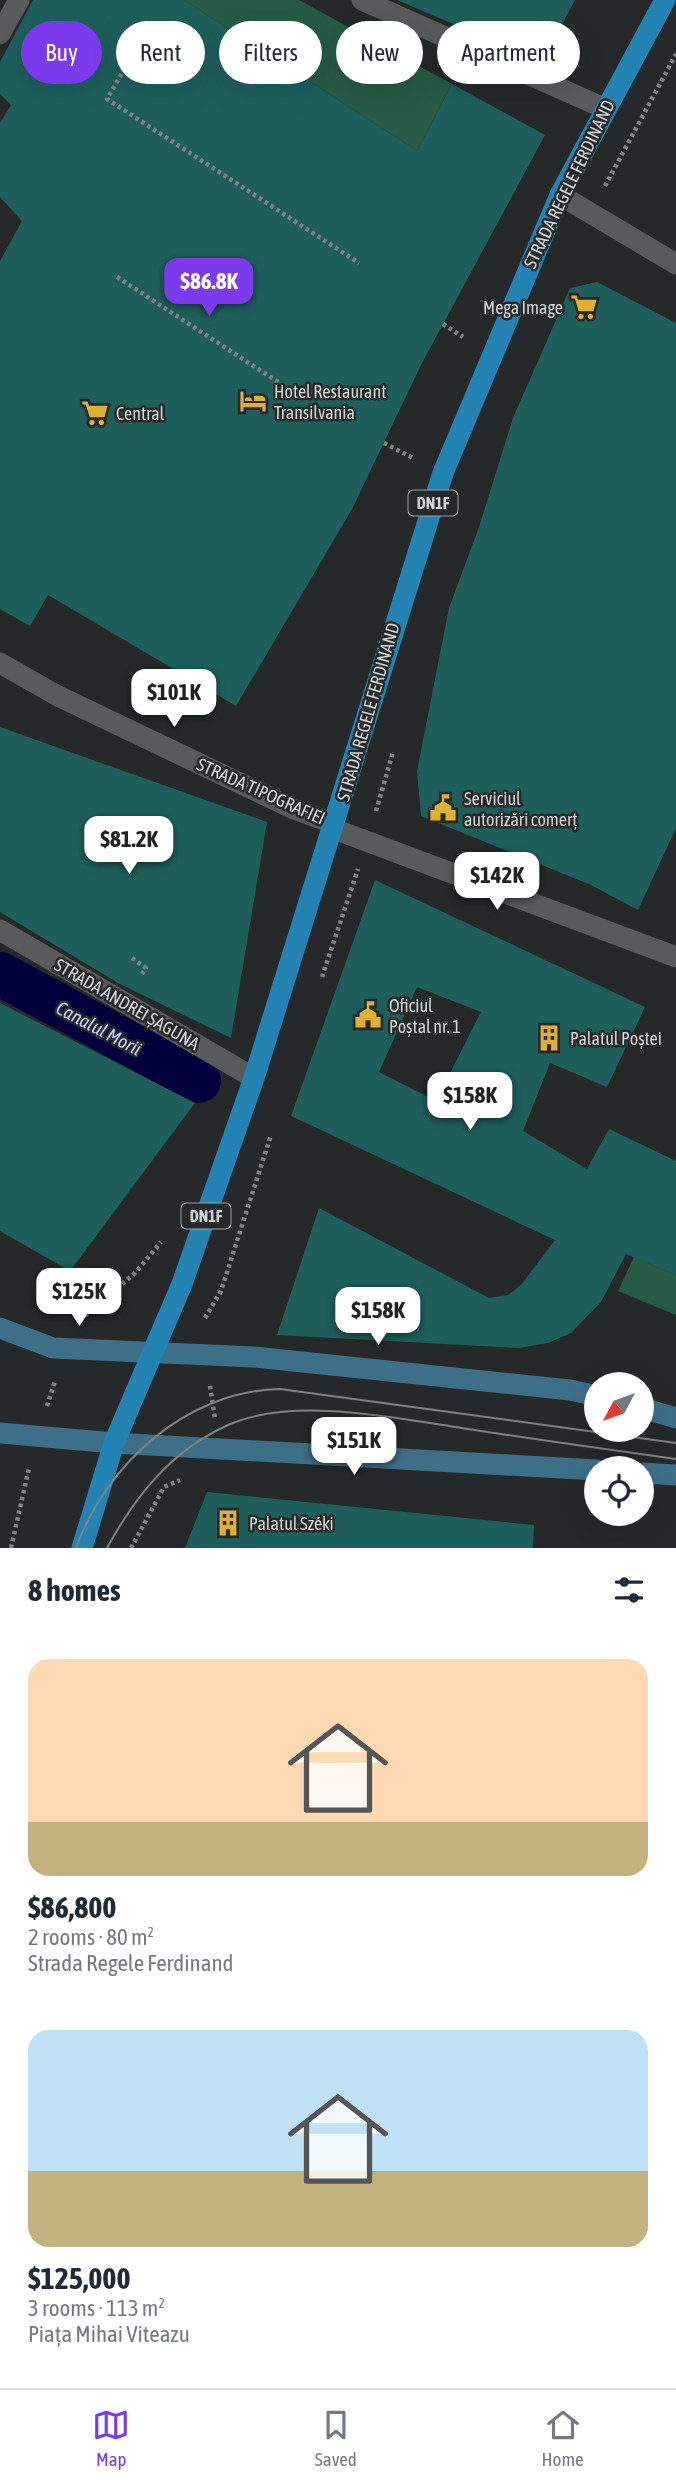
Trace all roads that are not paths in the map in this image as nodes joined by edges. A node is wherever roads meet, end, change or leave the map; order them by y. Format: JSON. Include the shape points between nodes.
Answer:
{"nodes":[{"id":1,"x":19,"y":0,"type":"edge"},
{"id":2,"x":362,"y":0,"type":"edge"},
{"id":3,"x":665,"y":0,"type":"edge"},
{"id":4,"x":0,"y":34,"type":"edge"},
{"id":5,"x":606,"y":109,"type":"junction"},
{"id":6,"x":560,"y":195,"type":"junction"},
{"id":7,"x":676,"y":264,"type":"edge"},
{"id":8,"x":0,"y":663,"type":"edge"},
{"id":9,"x":334,"y":826,"type":"junction"},
{"id":10,"x":0,"y":930,"type":"edge"},
{"id":11,"x":676,"y":957,"type":"edge"},
{"id":12,"x":254,"y":1078,"type":"junction"},
{"id":13,"x":0,"y":1328,"type":"edge"},
{"id":14,"x":152,"y":1352,"type":"junction"},
{"id":15,"x":584,"y":1393,"type":"edge"},
{"id":16,"x":654,"y":1412,"type":"edge"},
{"id":17,"x":676,"y":1418,"type":"edge"},
{"id":18,"x":0,"y":1433,"type":"edge"},
{"id":19,"x":114,"y":1443,"type":"junction"},
{"id":20,"x":584,"y":1469,"type":"edge"},
{"id":21,"x":654,"y":1474,"type":"edge"},
{"id":22,"x":676,"y":1475,"type":"edge"},
{"id":23,"x":82,"y":1548,"type":"edge"}],
"edges":[{"from":1,"to":4,"type":"street"},
{"from":2,"to":5,"type":"street"},
{"from":3,"to":5,"type":"main road","name":"STRADA REGELE FERDINAND","number":"DN1F"},
{"from":5,"to":6,"type":"main road","name":"STRADA REGELE FERDINAND","number":"DN1F"},
{"from":6,"to":7,"type":"street"},
{"from":6,"to":9,"type":"main road","name":"STRADA REGELE FERDINAND","number":"DN1F","via":[[443,473]]},
{"from":8,"to":9,"type":"street","name":"STRADA TIPOGRAFIEI","via":[[81,708]]},
{"from":9,"to":11,"type":"street","name":"STRADA TIPOGRAFIEI"},
{"from":9,"to":12,"type":"main road","name":"STRADA REGELE FERDINAND","number":"DN1F"},
{"from":10,"to":12,"type":"street","name":"STRADA ANDREI ȘAGUNA"},
{"from":12,"to":14,"type":"main road","name":"STRADA REGELE FERDINAND","number":"DN1F","via":[[190,1261]]},
{"from":13,"to":14,"type":"main road","via":[[53,1349]]},
{"from":14,"to":15,"type":"main road","via":[[377,1368]]},
{"from":14,"to":19,"type":"main road","name":"STRADA REGELE FERDINAND","number":"DN1F"},
{"from":16,"to":17,"type":"main road"},
{"from":18,"to":19,"type":"main road"},
{"from":19,"to":20,"type":"main road"},
{"from":19,"to":23,"type":"main road","number":"DN1F"},
{"from":21,"to":22,"type":"main road"}]}
